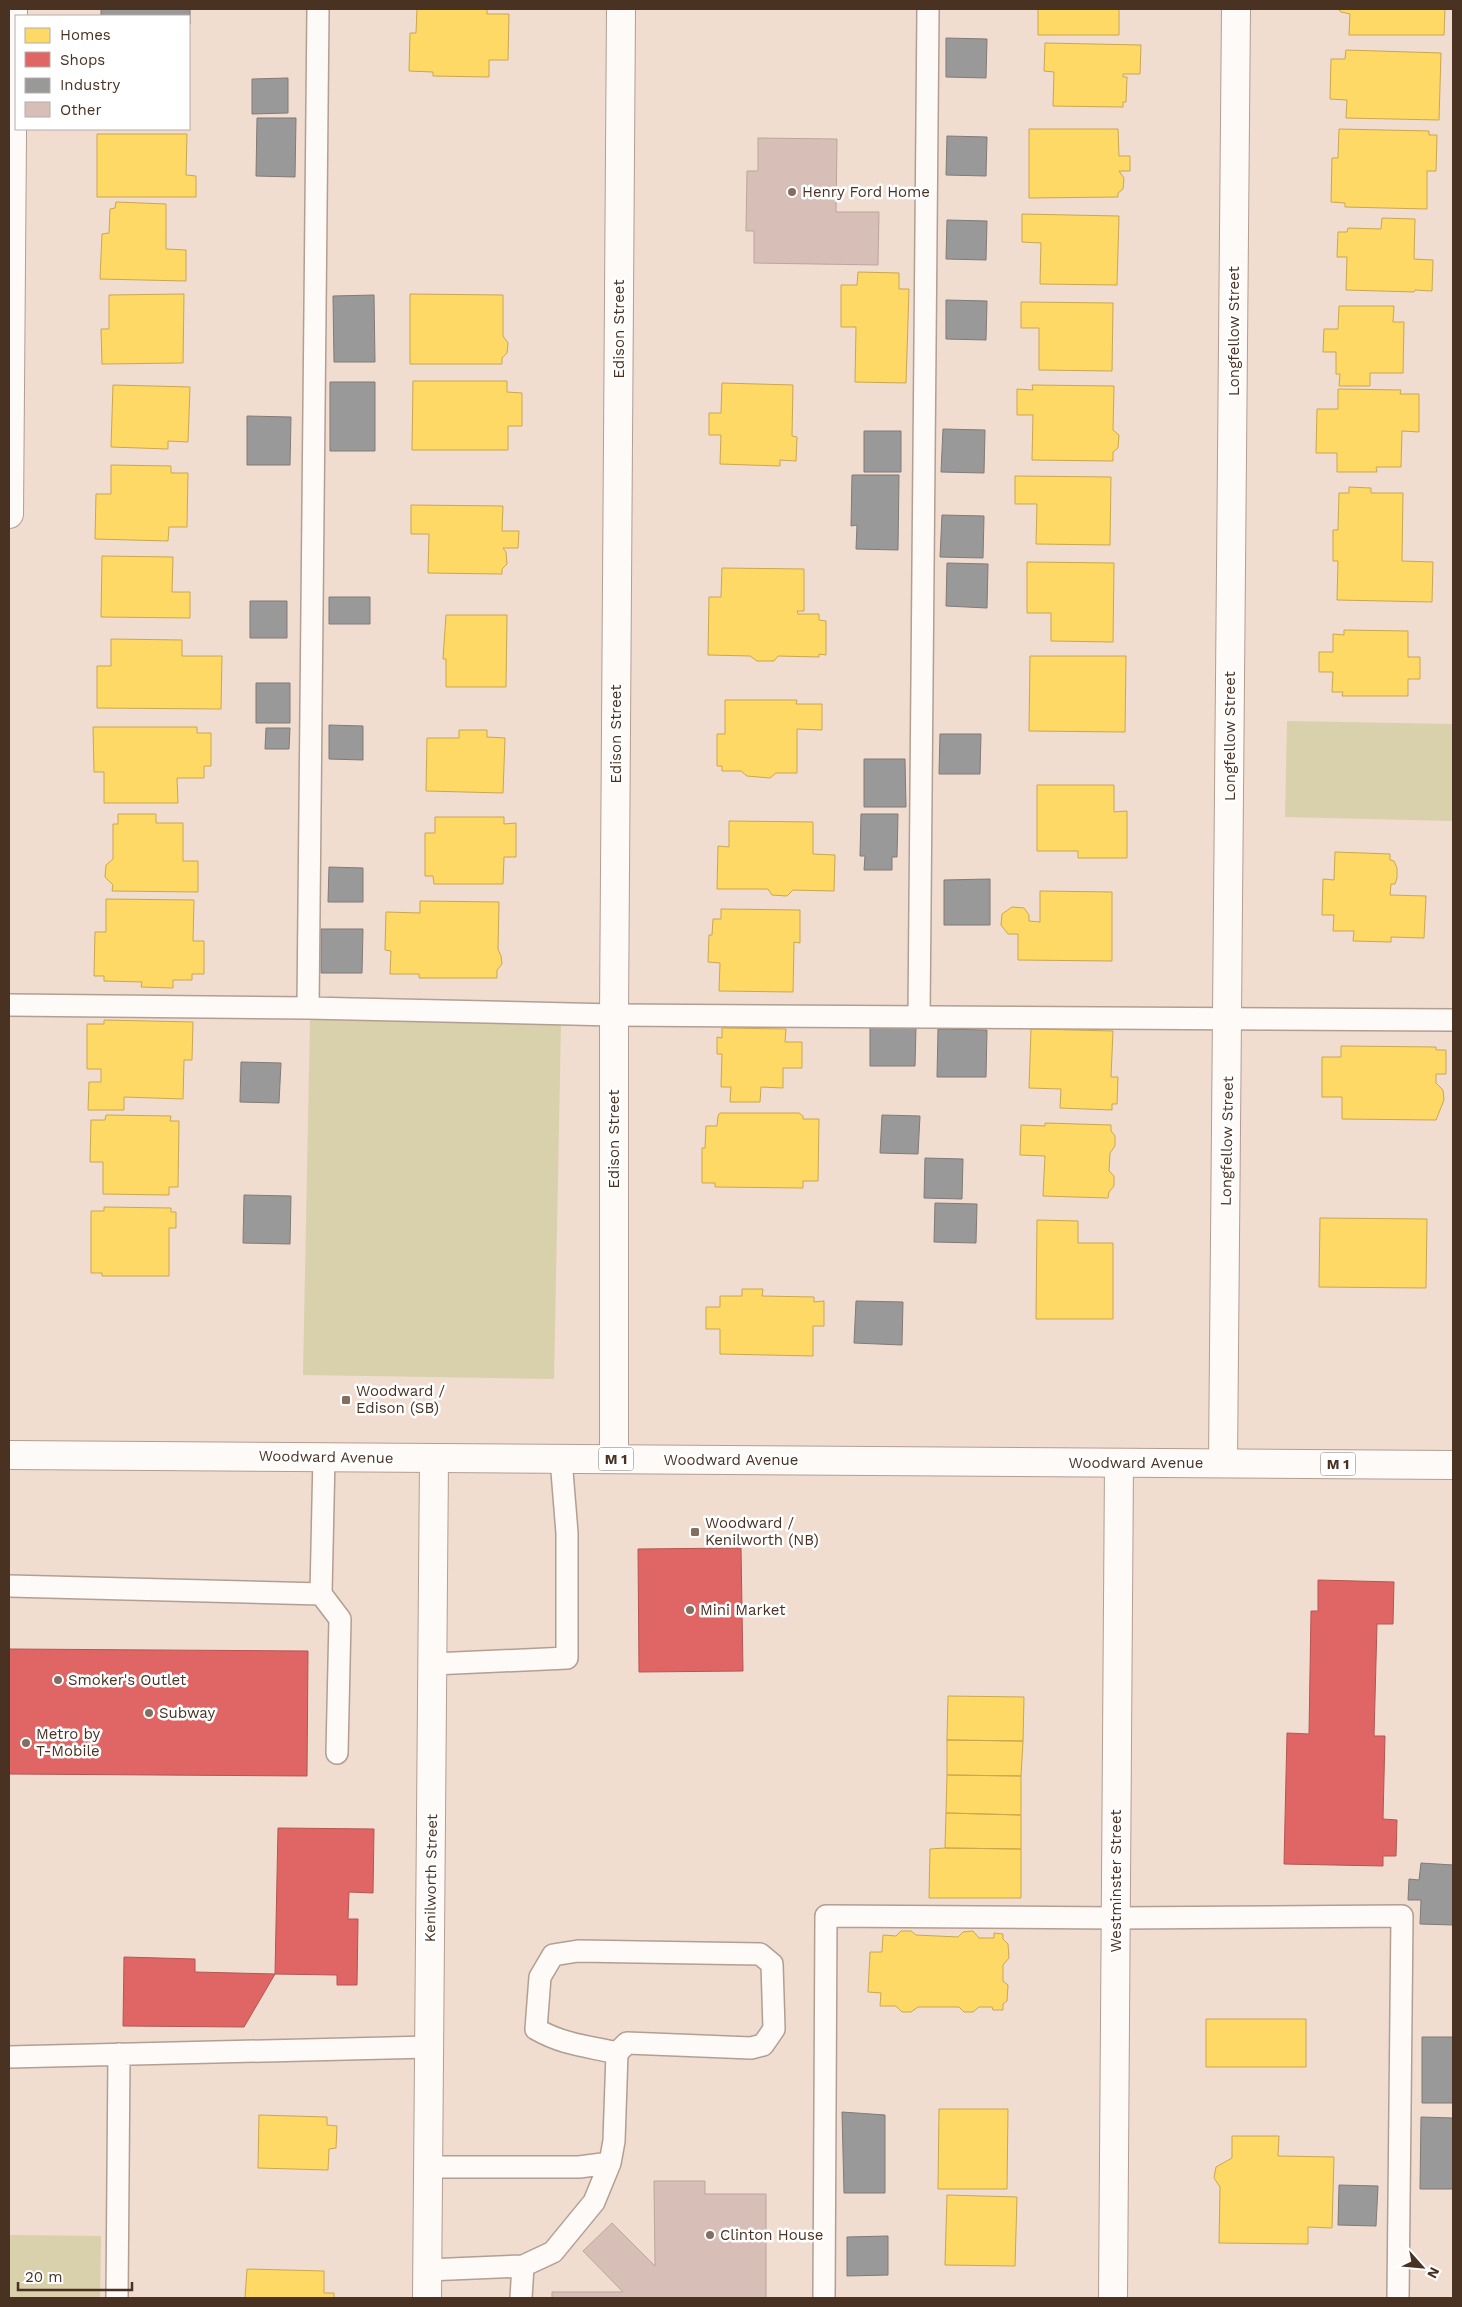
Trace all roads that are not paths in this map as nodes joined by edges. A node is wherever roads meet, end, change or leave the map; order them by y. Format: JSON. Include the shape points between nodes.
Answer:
{"nodes":[{"id":1,"x":13,"y":9,"type":"edge"},
{"id":2,"x":318,"y":9,"type":"edge"},
{"id":3,"x":621,"y":9,"type":"edge"},
{"id":4,"x":928,"y":9,"type":"edge"},
{"id":5,"x":1236,"y":9,"type":"edge"},
{"id":6,"x":9,"y":514,"type":"edge"},
{"id":7,"x":9,"y":1005,"type":"edge"},
{"id":8,"x":308,"y":1008,"type":"junction"},
{"id":9,"x":614,"y":1015,"type":"junction"},
{"id":10,"x":919,"y":1017,"type":"junction"},
{"id":11,"x":1228,"y":1018,"type":"junction"},
{"id":12,"x":1453,"y":1020,"type":"edge"},
{"id":13,"x":9,"y":1454,"type":"edge"},
{"id":14,"x":324,"y":1457,"type":"junction"},
{"id":15,"x":434,"y":1458,"type":"junction"},
{"id":16,"x":561,"y":1459,"type":"junction"},
{"id":17,"x":614,"y":1459,"type":"junction"},
{"id":18,"x":1223,"y":1462,"type":"junction"},
{"id":19,"x":1119,"y":1464,"type":"junction"},
{"id":20,"x":1453,"y":1465,"type":"edge"},
{"id":21,"x":9,"y":1586,"type":"edge"},
{"id":22,"x":320,"y":1594,"type":"junction"},
{"id":23,"x":433,"y":1664,"type":"junction"},
{"id":24,"x":337,"y":1754,"type":"dead end"},
{"id":25,"x":1116,"y":1918,"type":"junction"},
{"id":26,"x":429,"y":2047,"type":"junction"},
{"id":27,"x":617,"y":2053,"type":"junction"},
{"id":28,"x":119,"y":2054,"type":"junction"},
{"id":29,"x":9,"y":2057,"type":"edge"},
{"id":30,"x":610,"y":2163,"type":"junction"},
{"id":31,"x":428,"y":2166,"type":"junction"},
{"id":32,"x":523,"y":2266,"type":"junction"},
{"id":33,"x":427,"y":2270,"type":"junction"},
{"id":34,"x":116,"y":2298,"type":"edge"},
{"id":35,"x":427,"y":2298,"type":"edge"},
{"id":36,"x":521,"y":2298,"type":"edge"},
{"id":37,"x":824,"y":2298,"type":"edge"},
{"id":38,"x":1113,"y":2298,"type":"edge"},
{"id":39,"x":1398,"y":2298,"type":"edge"}],
"edges":[{"from":1,"to":6,"type":"street"},
{"from":2,"to":8,"type":"lane"},
{"from":3,"to":9,"type":"street","name":"Edison Street"},
{"from":4,"to":10,"type":"lane"},
{"from":5,"to":11,"type":"street","name":"Longfellow Street"},
{"from":7,"to":8,"type":"lane"},
{"from":8,"to":9,"type":"lane"},
{"from":9,"to":10,"type":"lane"},
{"from":9,"to":17,"type":"street","name":"Edison Street"},
{"from":10,"to":11,"type":"lane"},
{"from":11,"to":12,"type":"lane"},
{"from":11,"to":18,"type":"street","name":"Longfellow Street"},
{"from":13,"to":14,"type":"street","name":"Woodward Avenue","number":"M 1"},
{"from":14,"to":15,"type":"street","name":"Woodward Avenue","number":"M 1"},
{"from":14,"to":22,"type":"lane"},
{"from":15,"to":16,"type":"street","name":"Woodward Avenue","number":"M 1"},
{"from":15,"to":23,"type":"street","name":"Kenilworth Street"},
{"from":16,"to":17,"type":"street","name":"Woodward Avenue","number":"M 1"},
{"from":16,"to":23,"type":"lane","via":[[567,1533],[567,1658]]},
{"from":17,"to":19,"type":"street","name":"Woodward Avenue","number":"M 1"},
{"from":18,"to":19,"type":"street","name":"Woodward Avenue","number":"M 1"},
{"from":18,"to":20,"type":"street","name":"Woodward Avenue","number":"M 1"},
{"from":19,"to":25,"type":"street","name":"Westminster Street"},
{"from":21,"to":22,"type":"lane"},
{"from":22,"to":24,"type":"lane","via":[[340,1619]]},
{"from":23,"to":26,"type":"street","name":"Kenilworth Street"},
{"from":25,"to":37,"type":"lane","via":[[826,1916]]},
{"from":25,"to":38,"type":"street","name":"Westminster Street"},
{"from":25,"to":39,"type":"lane","via":[[1402,1916]]},
{"from":26,"to":28,"type":"lane"},
{"from":26,"to":31,"type":"street","name":"Kenilworth Street"},
{"from":27,"to":27,"type":"lane","via":[[628,2043],[751,2048],[763,2045],[774,2029],[772,1964],[760,1954],[578,1951],[553,1955],[540,1976],[536,2029],[574,2045]]},
{"from":27,"to":30,"type":"lane","via":[[614,2141]]},
{"from":28,"to":29,"type":"lane"},
{"from":28,"to":34,"type":"lane"},
{"from":30,"to":31,"type":"lane","via":[[579,2167]]},
{"from":30,"to":32,"type":"lane","via":[[594,2202],[576,2226],[553,2252]]},
{"from":31,"to":33,"type":"street","name":"Kenilworth Street"},
{"from":32,"to":33,"type":"lane"},
{"from":32,"to":36,"type":"lane"},
{"from":33,"to":35,"type":"street","name":"Kenilworth Street"}]}
